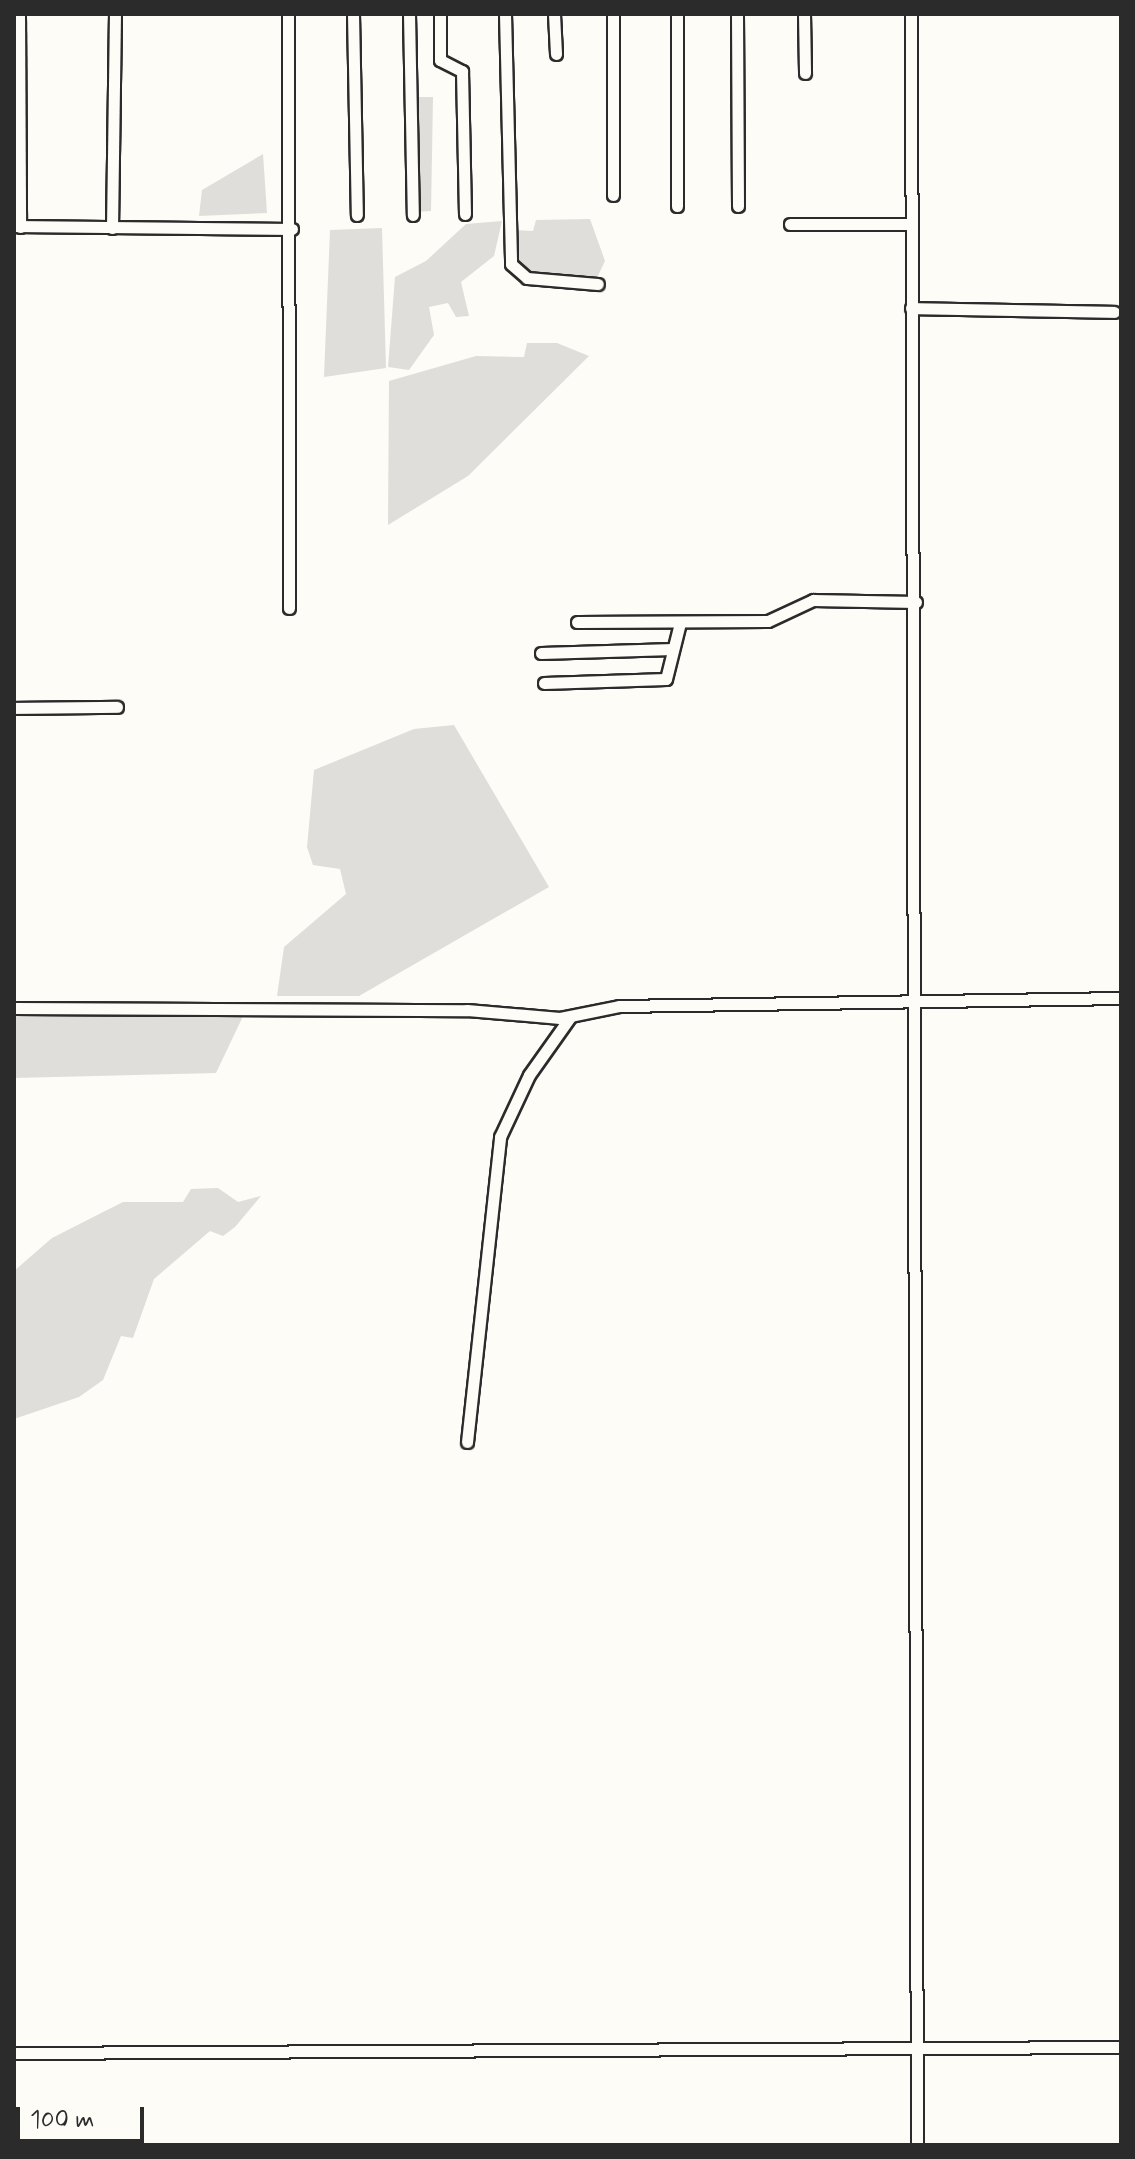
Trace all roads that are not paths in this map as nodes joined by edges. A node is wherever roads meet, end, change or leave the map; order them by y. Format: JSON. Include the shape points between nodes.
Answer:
{"nodes":[{"id":1,"x":19,"y":14,"type":"edge"},
{"id":2,"x":115,"y":14,"type":"edge"},
{"id":3,"x":288,"y":14,"type":"edge"},
{"id":4,"x":353,"y":14,"type":"edge"},
{"id":5,"x":409,"y":14,"type":"edge"},
{"id":6,"x":440,"y":14,"type":"edge"},
{"id":7,"x":505,"y":14,"type":"edge"},
{"id":8,"x":554,"y":14,"type":"edge"},
{"id":9,"x":613,"y":14,"type":"edge"},
{"id":10,"x":677,"y":14,"type":"edge"},
{"id":11,"x":737,"y":14,"type":"edge"},
{"id":12,"x":804,"y":14,"type":"edge"},
{"id":13,"x":911,"y":14,"type":"edge"},
{"id":14,"x":556,"y":54,"type":"dead end"},
{"id":15,"x":805,"y":73,"type":"dead end"},
{"id":16,"x":17,"y":102,"type":"edge"},
{"id":17,"x":613,"y":195,"type":"dead end"},
{"id":18,"x":677,"y":206,"type":"dead end"},
{"id":19,"x":738,"y":206,"type":"dead end"},
{"id":20,"x":465,"y":214,"type":"dead end"},
{"id":21,"x":357,"y":215,"type":"dead end"},
{"id":22,"x":413,"y":215,"type":"dead end"},
{"id":23,"x":790,"y":224,"type":"dead end"},
{"id":24,"x":911,"y":224,"type":"junction"},
{"id":25,"x":17,"y":227,"type":"edge"},
{"id":26,"x":112,"y":228,"type":"junction"},
{"id":27,"x":292,"y":229,"type":"junction"},
{"id":28,"x":598,"y":284,"type":"dead end"},
{"id":29,"x":911,"y":308,"type":"junction"},
{"id":30,"x":1114,"y":312,"type":"dead end"},
{"id":31,"x":916,"y":602,"type":"junction"},
{"id":32,"x":289,"y":608,"type":"dead end"},
{"id":33,"x":577,"y":622,"type":"dead end"},
{"id":34,"x":680,"y":623,"type":"junction"},
{"id":35,"x":673,"y":649,"type":"junction"},
{"id":36,"x":541,"y":653,"type":"dead end"},
{"id":37,"x":544,"y":683,"type":"dead end"},
{"id":38,"x":117,"y":707,"type":"dead end"},
{"id":39,"x":14,"y":708,"type":"edge"},
{"id":40,"x":1121,"y":998,"type":"edge"},
{"id":41,"x":914,"y":1004,"type":"junction"},
{"id":42,"x":14,"y":1008,"type":"edge"},
{"id":43,"x":570,"y":1017,"type":"junction"},
{"id":44,"x":467,"y":1442,"type":"dead end"},
{"id":45,"x":1121,"y":2047,"type":"edge"},
{"id":46,"x":917,"y":2049,"type":"junction"},
{"id":47,"x":14,"y":2053,"type":"edge"},
{"id":48,"x":917,"y":2145,"type":"edge"}],
"edges":[{"from":1,"to":16,"type":"street"},
{"from":2,"to":26,"type":"street"},
{"from":3,"to":27,"type":"street"},
{"from":4,"to":21,"type":"street"},
{"from":5,"to":22,"type":"street"},
{"from":6,"to":20,"type":"street","via":[[440,60],[462,71]]},
{"from":7,"to":28,"type":"street","via":[[511,264],[527,278]]},
{"from":8,"to":14,"type":"street"},
{"from":9,"to":17,"type":"street"},
{"from":10,"to":18,"type":"street"},
{"from":11,"to":19,"type":"street"},
{"from":12,"to":15,"type":"street"},
{"from":13,"to":24,"type":"street"},
{"from":16,"to":25,"type":"street"},
{"from":23,"to":24,"type":"street"},
{"from":24,"to":29,"type":"street"},
{"from":25,"to":26,"type":"street"},
{"from":26,"to":27,"type":"street"},
{"from":27,"to":32,"type":"street"},
{"from":29,"to":30,"type":"street"},
{"from":29,"to":31,"type":"street"},
{"from":31,"to":34,"type":"street","via":[[813,600],[768,621]]},
{"from":31,"to":41,"type":"street"},
{"from":33,"to":34,"type":"street"},
{"from":34,"to":35,"type":"street"},
{"from":35,"to":36,"type":"street"},
{"from":35,"to":37,"type":"street","via":[[664,680]]},
{"from":38,"to":39,"type":"street"},
{"from":40,"to":41,"type":"street"},
{"from":41,"to":43,"type":"street","via":[[619,1006]]},
{"from":41,"to":46,"type":"street"},
{"from":42,"to":43,"type":"street","via":[[435,1009]]},
{"from":43,"to":44,"type":"street","via":[[529,1075],[500,1137]]},
{"from":45,"to":46,"type":"street"},
{"from":46,"to":47,"type":"street"},
{"from":46,"to":48,"type":"street"}]}
